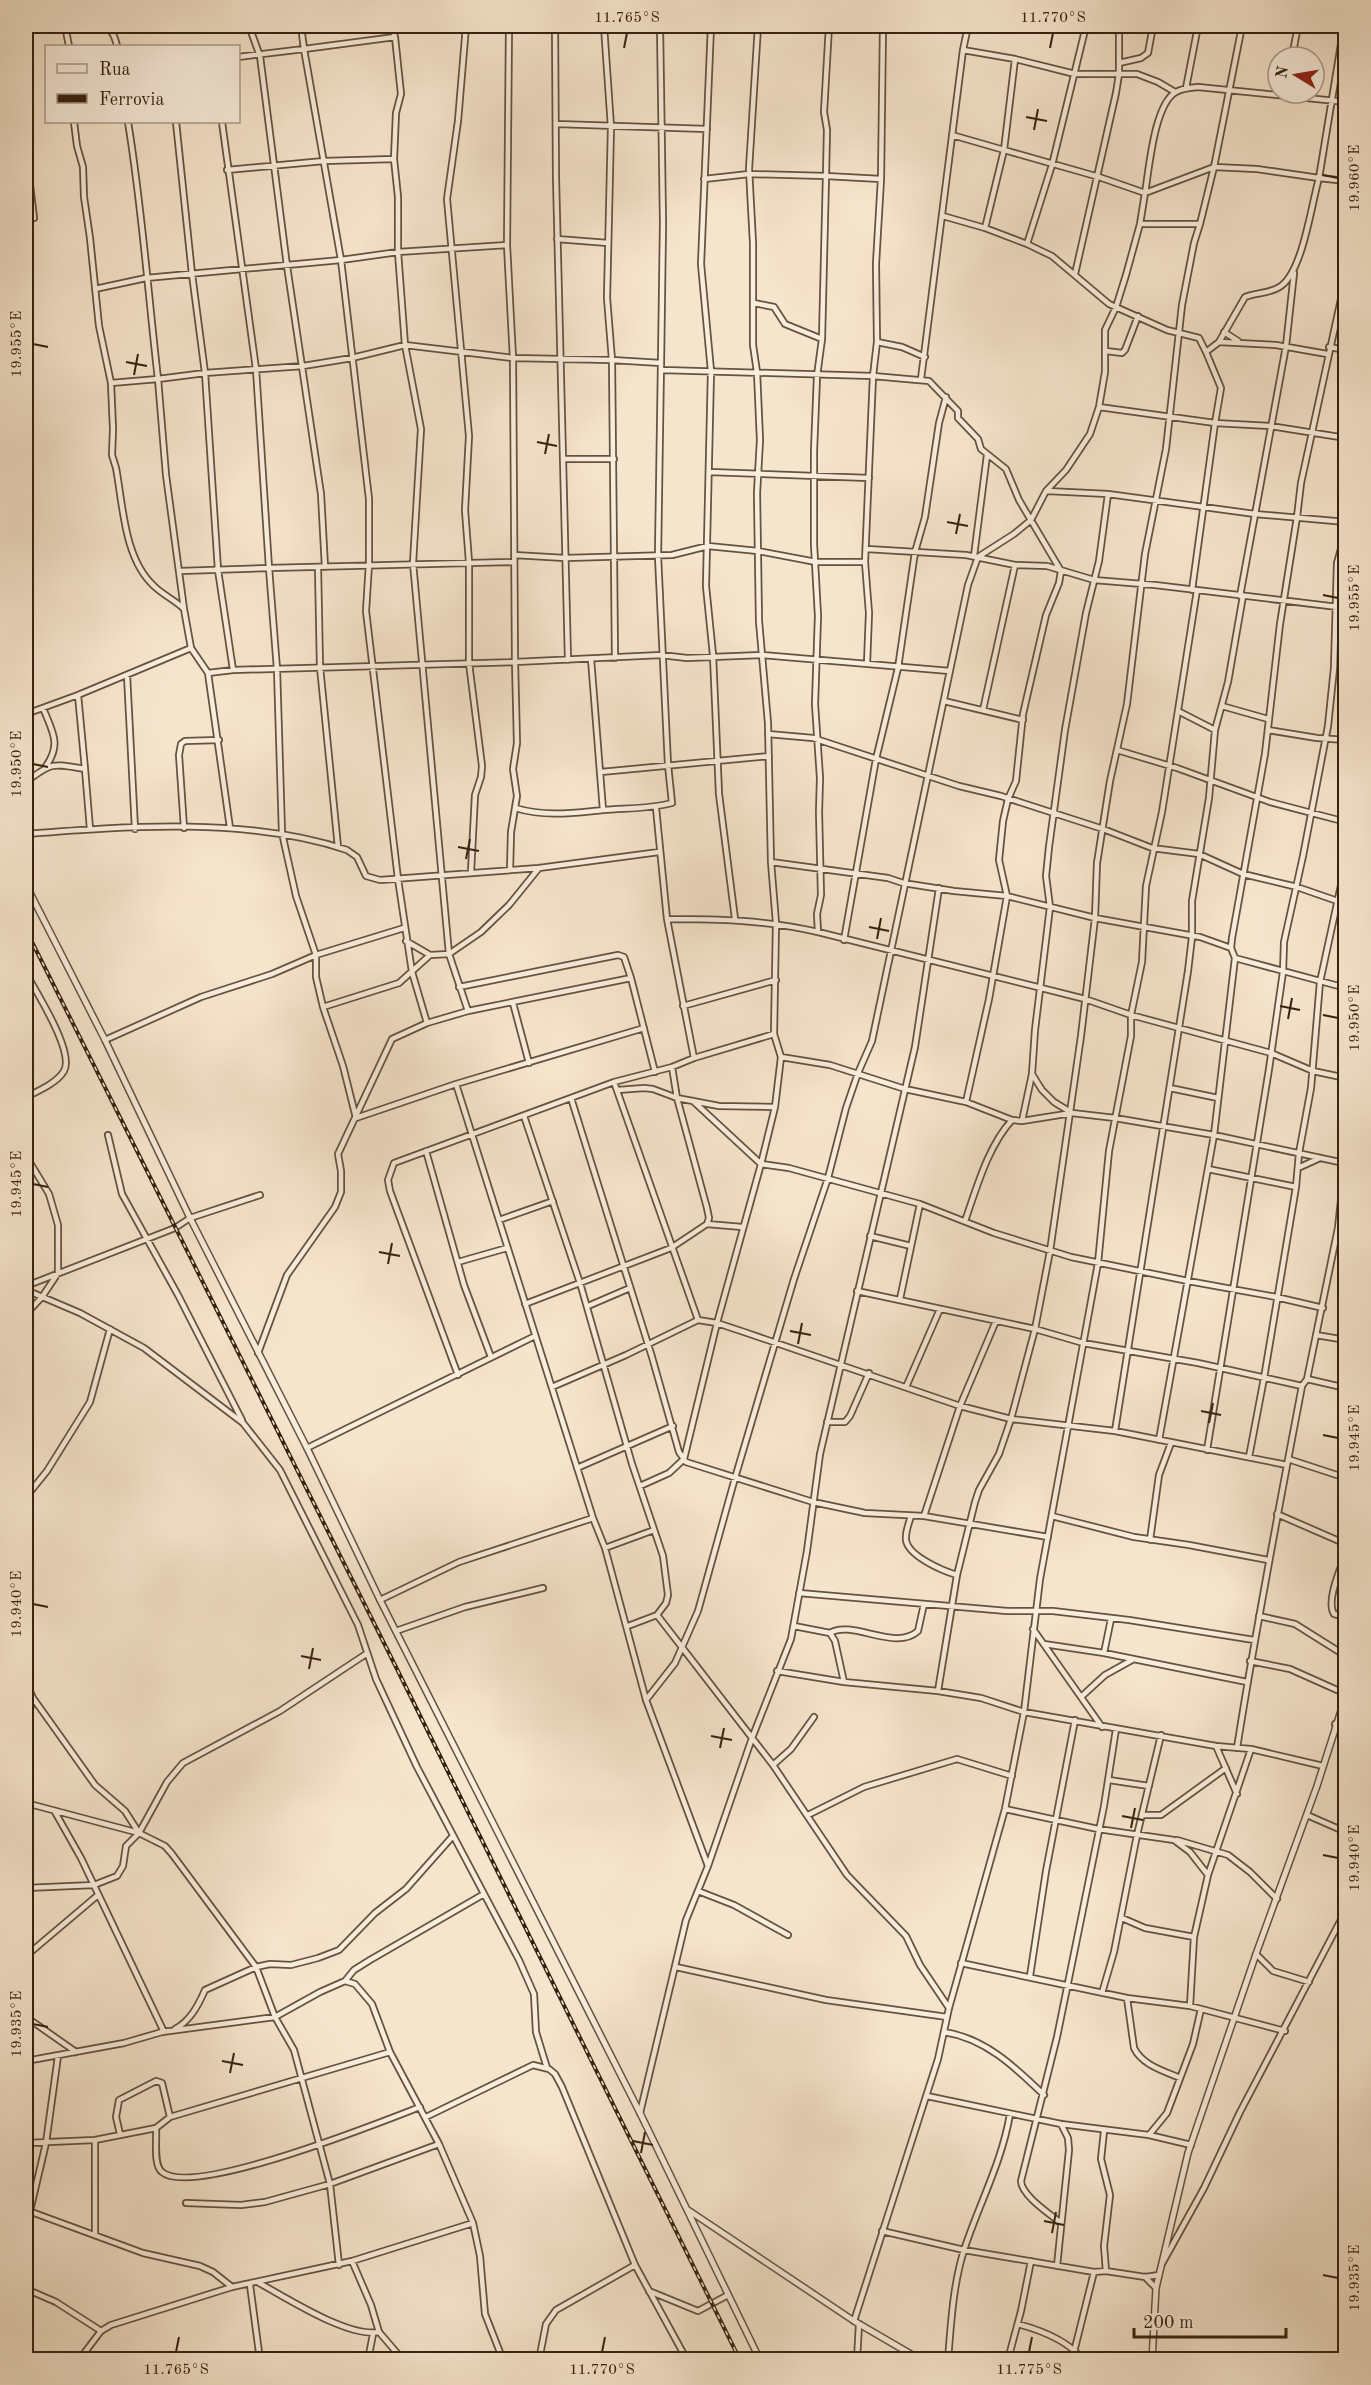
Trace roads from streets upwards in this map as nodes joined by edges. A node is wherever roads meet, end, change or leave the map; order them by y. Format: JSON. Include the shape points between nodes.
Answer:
{"nodes":[{"id":1,"x":64,"y":26,"type":"edge"},
{"id":2,"x":95,"y":26,"type":"edge"},
{"id":3,"x":249,"y":26,"type":"edge"},
{"id":4,"x":301,"y":26,"type":"edge"},
{"id":5,"x":391,"y":26,"type":"edge"},
{"id":6,"x":466,"y":26,"type":"edge"},
{"id":7,"x":509,"y":26,"type":"edge"},
{"id":8,"x":555,"y":26,"type":"edge"},
{"id":9,"x":604,"y":26,"type":"edge"},
{"id":10,"x":660,"y":26,"type":"edge"},
{"id":11,"x":711,"y":26,"type":"edge"},
{"id":12,"x":758,"y":26,"type":"edge"},
{"id":13,"x":829,"y":26,"type":"edge"},
{"id":14,"x":883,"y":26,"type":"edge"},
{"id":15,"x":968,"y":26,"type":"edge"},
{"id":16,"x":1086,"y":26,"type":"edge"},
{"id":17,"x":1119,"y":26,"type":"edge"},
{"id":18,"x":1153,"y":26,"type":"edge"},
{"id":19,"x":1198,"y":26,"type":"edge"},
{"id":20,"x":1242,"y":26,"type":"edge"},
{"id":21,"x":1298,"y":26,"type":"edge"},
{"id":22,"x":1344,"y":26,"type":"edge"},
{"id":23,"x":107,"y":27,"type":"edge"},
{"id":24,"x":26,"y":30,"type":"edge"},
{"id":25,"x":395,"y":37,"type":"junction"},
{"id":26,"x":69,"y":45,"type":"edge"},
{"id":27,"x":117,"y":45,"type":"edge"},
{"id":28,"x":1294,"y":45,"type":"edge"},
{"id":29,"x":304,"y":49,"type":"junction"},
{"id":30,"x":963,"y":50,"type":"junction"},
{"id":31,"x":260,"y":56,"type":"junction"},
{"id":32,"x":240,"y":57,"type":"edge"},
{"id":33,"x":1015,"y":59,"type":"junction"},
{"id":34,"x":1119,"y":63,"type":"junction"},
{"id":35,"x":1075,"y":74,"type":"junction"},
{"id":36,"x":1119,"y":74,"type":"junction"},
{"id":37,"x":1186,"y":88,"type":"junction"},
{"id":38,"x":1229,"y":89,"type":"junction"},
{"id":39,"x":1175,"y":92,"type":"junction"},
{"id":40,"x":1266,"y":92,"type":"edge"},
{"id":41,"x":1326,"y":100,"type":"edge"},
{"id":42,"x":1333,"y":101,"type":"junction"},
{"id":43,"x":1346,"y":102,"type":"edge"},
{"id":44,"x":74,"y":123,"type":"edge"},
{"id":45,"x":128,"y":123,"type":"edge"},
{"id":46,"x":176,"y":123,"type":"edge"},
{"id":47,"x":222,"y":123,"type":"edge"},
{"id":48,"x":557,"y":124,"type":"junction"},
{"id":49,"x":611,"y":126,"type":"junction"},
{"id":50,"x":661,"y":127,"type":"junction"},
{"id":51,"x":706,"y":129,"type":"junction"},
{"id":52,"x":952,"y":135,"type":"junction"},
{"id":53,"x":1004,"y":150,"type":"junction"},
{"id":54,"x":26,"y":152,"type":"edge"},
{"id":55,"x":394,"y":159,"type":"junction"},
{"id":56,"x":324,"y":161,"type":"junction"},
{"id":57,"x":1053,"y":165,"type":"junction"},
{"id":58,"x":274,"y":166,"type":"junction"},
{"id":59,"x":1214,"y":167,"type":"junction"},
{"id":60,"x":227,"y":170,"type":"junction"},
{"id":61,"x":27,"y":173,"type":"edge"},
{"id":62,"x":749,"y":174,"type":"junction"},
{"id":63,"x":826,"y":176,"type":"junction"},
{"id":64,"x":1099,"y":177,"type":"junction"},
{"id":65,"x":881,"y":178,"type":"junction"},
{"id":66,"x":1318,"y":178,"type":"junction"},
{"id":67,"x":704,"y":179,"type":"junction"},
{"id":68,"x":1346,"y":181,"type":"edge"},
{"id":69,"x":1145,"y":193,"type":"junction"},
{"id":70,"x":943,"y":216,"type":"junction"},
{"id":71,"x":34,"y":218,"type":"dead end"},
{"id":72,"x":1140,"y":224,"type":"junction"},
{"id":73,"x":1200,"y":224,"type":"junction"},
{"id":74,"x":985,"y":228,"type":"junction"},
{"id":75,"x":558,"y":239,"type":"junction"},
{"id":76,"x":608,"y":243,"type":"junction"},
{"id":77,"x":1028,"y":244,"type":"junction"},
{"id":78,"x":507,"y":245,"type":"junction"},
{"id":79,"x":450,"y":249,"type":"junction"},
{"id":80,"x":398,"y":252,"type":"junction"},
{"id":81,"x":341,"y":260,"type":"junction"},
{"id":82,"x":287,"y":266,"type":"junction"},
{"id":83,"x":243,"y":270,"type":"junction"},
{"id":84,"x":1294,"y":271,"type":"junction"},
{"id":85,"x":192,"y":274,"type":"junction"},
{"id":86,"x":1075,"y":274,"type":"junction"},
{"id":87,"x":1346,"y":276,"type":"edge"},
{"id":88,"x":146,"y":278,"type":"junction"},
{"id":89,"x":95,"y":289,"type":"junction"},
{"id":90,"x":754,"y":303,"type":"junction"},
{"id":91,"x":1116,"y":307,"type":"junction"},
{"id":92,"x":1138,"y":316,"type":"junction"},
{"id":93,"x":1224,"y":332,"type":"junction"},
{"id":94,"x":1180,"y":335,"type":"junction"},
{"id":95,"x":822,"y":339,"type":"junction"},
{"id":96,"x":1238,"y":341,"type":"junction"},
{"id":97,"x":877,"y":342,"type":"junction"},
{"id":98,"x":1220,"y":342,"type":"junction"},
{"id":99,"x":405,"y":345,"type":"junction"},
{"id":100,"x":1286,"y":346,"type":"junction"},
{"id":101,"x":1329,"y":347,"type":"junction"},
{"id":102,"x":1346,"y":350,"type":"edge"},
{"id":103,"x":1106,"y":351,"type":"junction"},
{"id":104,"x":461,"y":352,"type":"junction"},
{"id":105,"x":1206,"y":352,"type":"junction"},
{"id":106,"x":1327,"y":354,"type":"junction"},
{"id":107,"x":924,"y":357,"type":"junction"},
{"id":108,"x":352,"y":358,"type":"junction"},
{"id":109,"x":513,"y":358,"type":"junction"},
{"id":110,"x":560,"y":360,"type":"junction"},
{"id":111,"x":612,"y":360,"type":"junction"},
{"id":112,"x":661,"y":363,"type":"junction"},
{"id":113,"x":303,"y":366,"type":"junction"},
{"id":114,"x":256,"y":369,"type":"junction"},
{"id":115,"x":662,"y":370,"type":"junction"},
{"id":116,"x":711,"y":371,"type":"junction"},
{"id":117,"x":757,"y":372,"type":"junction"},
{"id":118,"x":205,"y":373,"type":"junction"},
{"id":119,"x":817,"y":376,"type":"junction"},
{"id":120,"x":873,"y":376,"type":"junction"},
{"id":121,"x":158,"y":379,"type":"junction"},
{"id":122,"x":921,"y":379,"type":"junction"},
{"id":123,"x":111,"y":383,"type":"junction"},
{"id":124,"x":946,"y":397,"type":"junction"},
{"id":125,"x":1099,"y":407,"type":"junction"},
{"id":126,"x":1170,"y":417,"type":"junction"},
{"id":127,"x":1215,"y":423,"type":"junction"},
{"id":128,"x":1270,"y":426,"type":"junction"},
{"id":129,"x":1313,"y":432,"type":"junction"},
{"id":130,"x":1346,"y":438,"type":"edge"},
{"id":131,"x":987,"y":455,"type":"junction"},
{"id":132,"x":563,"y":459,"type":"junction"},
{"id":133,"x":614,"y":459,"type":"junction"},
{"id":134,"x":710,"y":472,"type":"junction"},
{"id":135,"x":758,"y":476,"type":"junction"},
{"id":136,"x":814,"y":477,"type":"junction"},
{"id":137,"x":869,"y":478,"type":"junction"},
{"id":138,"x":1046,"y":491,"type":"junction"},
{"id":139,"x":1108,"y":494,"type":"junction"},
{"id":140,"x":1156,"y":500,"type":"junction"},
{"id":141,"x":1202,"y":506,"type":"junction"},
{"id":142,"x":1255,"y":514,"type":"junction"},
{"id":143,"x":1297,"y":517,"type":"junction"},
{"id":144,"x":1031,"y":520,"type":"junction"},
{"id":145,"x":1346,"y":522,"type":"edge"},
{"id":146,"x":1346,"y":531,"type":"edge"},
{"id":147,"x":708,"y":546,"type":"junction"},
{"id":148,"x":867,"y":549,"type":"junction"},
{"id":149,"x":758,"y":551,"type":"junction"},
{"id":150,"x":915,"y":552,"type":"junction"},
{"id":151,"x":514,"y":555,"type":"junction"},
{"id":152,"x":658,"y":556,"type":"junction"},
{"id":153,"x":976,"y":556,"type":"junction"},
{"id":154,"x":615,"y":557,"type":"junction"},
{"id":155,"x":565,"y":558,"type":"junction"},
{"id":156,"x":469,"y":562,"type":"junction"},
{"id":157,"x":514,"y":562,"type":"junction"},
{"id":158,"x":816,"y":562,"type":"junction"},
{"id":159,"x":865,"y":562,"type":"junction"},
{"id":160,"x":413,"y":563,"type":"junction"},
{"id":161,"x":369,"y":564,"type":"junction"},
{"id":162,"x":1015,"y":566,"type":"junction"},
{"id":163,"x":318,"y":567,"type":"junction"},
{"id":164,"x":325,"y":567,"type":"junction"},
{"id":165,"x":269,"y":568,"type":"junction"},
{"id":166,"x":218,"y":570,"type":"junction"},
{"id":167,"x":1061,"y":571,"type":"junction"},
{"id":168,"x":180,"y":572,"type":"junction"},
{"id":169,"x":1094,"y":580,"type":"junction"},
{"id":170,"x":1141,"y":584,"type":"junction"},
{"id":171,"x":1194,"y":590,"type":"junction"},
{"id":172,"x":1241,"y":596,"type":"junction"},
{"id":173,"x":1283,"y":602,"type":"junction"},
{"id":174,"x":1336,"y":608,"type":"junction"},
{"id":175,"x":1346,"y":608,"type":"edge"},
{"id":176,"x":184,"y":609,"type":"junction"},
{"id":177,"x":191,"y":648,"type":"junction"},
{"id":178,"x":713,"y":655,"type":"junction"},
{"id":179,"x":762,"y":655,"type":"junction"},
{"id":180,"x":662,"y":656,"type":"junction"},
{"id":181,"x":615,"y":658,"type":"junction"},
{"id":182,"x":591,"y":659,"type":"junction"},
{"id":183,"x":568,"y":660,"type":"junction"},
{"id":184,"x":817,"y":660,"type":"junction"},
{"id":185,"x":515,"y":662,"type":"junction"},
{"id":186,"x":469,"y":663,"type":"junction"},
{"id":187,"x":867,"y":664,"type":"junction"},
{"id":188,"x":422,"y":665,"type":"junction"},
{"id":189,"x":372,"y":666,"type":"junction"},
{"id":190,"x":320,"y":667,"type":"junction"},
{"id":191,"x":898,"y":668,"type":"junction"},
{"id":192,"x":277,"y":669,"type":"junction"},
{"id":193,"x":233,"y":670,"type":"junction"},
{"id":194,"x":950,"y":671,"type":"junction"},
{"id":195,"x":208,"y":673,"type":"junction"},
{"id":196,"x":127,"y":675,"type":"junction"},
{"id":197,"x":78,"y":694,"type":"junction"},
{"id":198,"x":944,"y":701,"type":"junction"},
{"id":199,"x":1222,"y":706,"type":"junction"},
{"id":200,"x":43,"y":708,"type":"junction"},
{"id":201,"x":983,"y":710,"type":"junction"},
{"id":202,"x":1178,"y":711,"type":"junction"},
{"id":203,"x":26,"y":714,"type":"edge"},
{"id":204,"x":1268,"y":719,"type":"junction"},
{"id":205,"x":1023,"y":720,"type":"junction"},
{"id":206,"x":1215,"y":730,"type":"junction"},
{"id":207,"x":1268,"y":730,"type":"junction"},
{"id":208,"x":768,"y":734,"type":"junction"},
{"id":209,"x":1325,"y":738,"type":"junction"},
{"id":210,"x":219,"y":740,"type":"junction"},
{"id":211,"x":819,"y":740,"type":"junction"},
{"id":212,"x":1346,"y":740,"type":"edge"},
{"id":213,"x":1117,"y":750,"type":"junction"},
{"id":214,"x":769,"y":756,"type":"junction"},
{"id":215,"x":876,"y":759,"type":"junction"},
{"id":216,"x":716,"y":760,"type":"junction"},
{"id":217,"x":668,"y":765,"type":"junction"},
{"id":218,"x":1168,"y":766,"type":"junction"},
{"id":219,"x":44,"y":768,"type":"junction"},
{"id":220,"x":85,"y":769,"type":"junction"},
{"id":221,"x":601,"y":772,"type":"junction"},
{"id":222,"x":928,"y":776,"type":"junction"},
{"id":223,"x":1211,"y":781,"type":"junction"},
{"id":224,"x":26,"y":782,"type":"edge"},
{"id":225,"x":1257,"y":798,"type":"junction"},
{"id":226,"x":1008,"y":799,"type":"junction"},
{"id":227,"x":515,"y":808,"type":"junction"},
{"id":228,"x":656,"y":808,"type":"junction"},
{"id":229,"x":603,"y":810,"type":"junction"},
{"id":230,"x":1311,"y":813,"type":"junction"},
{"id":231,"x":1054,"y":814,"type":"junction"},
{"id":232,"x":1346,"y":822,"type":"edge"},
{"id":233,"x":184,"y":828,"type":"junction"},
{"id":234,"x":230,"y":828,"type":"junction"},
{"id":235,"x":90,"y":829,"type":"junction"},
{"id":236,"x":135,"y":829,"type":"junction"},
{"id":237,"x":1103,"y":829,"type":"junction"},
{"id":238,"x":282,"y":833,"type":"junction"},
{"id":239,"x":26,"y":834,"type":"edge"},
{"id":240,"x":338,"y":847,"type":"junction"},
{"id":241,"x":1152,"y":848,"type":"junction"},
{"id":242,"x":659,"y":852,"type":"junction"},
{"id":243,"x":1199,"y":854,"type":"junction"},
{"id":244,"x":771,"y":862,"type":"junction"},
{"id":245,"x":1346,"y":862,"type":"edge"},
{"id":246,"x":539,"y":868,"type":"junction"},
{"id":247,"x":819,"y":868,"type":"junction"},
{"id":248,"x":510,"y":870,"type":"junction"},
{"id":249,"x":471,"y":872,"type":"junction"},
{"id":250,"x":856,"y":873,"type":"junction"},
{"id":251,"x":1243,"y":874,"type":"junction"},
{"id":252,"x":443,"y":875,"type":"junction"},
{"id":253,"x":398,"y":879,"type":"junction"},
{"id":254,"x":903,"y":883,"type":"junction"},
{"id":255,"x":26,"y":885,"type":"edge"},
{"id":256,"x":1297,"y":887,"type":"junction"},
{"id":257,"x":939,"y":888,"type":"junction"},
{"id":258,"x":1007,"y":896,"type":"junction"},
{"id":259,"x":1338,"y":902,"type":"junction"},
{"id":260,"x":1346,"y":904,"type":"edge"},
{"id":261,"x":1050,"y":907,"type":"junction"},
{"id":262,"x":1095,"y":918,"type":"junction"},
{"id":263,"x":667,"y":919,"type":"junction"},
{"id":264,"x":735,"y":919,"type":"junction"},
{"id":265,"x":776,"y":923,"type":"junction"},
{"id":266,"x":404,"y":928,"type":"junction"},
{"id":267,"x":1145,"y":928,"type":"junction"},
{"id":268,"x":818,"y":932,"type":"junction"},
{"id":269,"x":1192,"y":937,"type":"junction"},
{"id":270,"x":844,"y":940,"type":"junction"},
{"id":271,"x":406,"y":941,"type":"junction"},
{"id":272,"x":1231,"y":948,"type":"junction"},
{"id":273,"x":891,"y":950,"type":"junction"},
{"id":274,"x":449,"y":954,"type":"junction"},
{"id":275,"x":316,"y":955,"type":"junction"},
{"id":276,"x":430,"y":955,"type":"junction"},
{"id":277,"x":1234,"y":958,"type":"junction"},
{"id":278,"x":930,"y":961,"type":"junction"},
{"id":279,"x":412,"y":972,"type":"junction"},
{"id":280,"x":1283,"y":972,"type":"junction"},
{"id":281,"x":26,"y":973,"type":"edge"},
{"id":282,"x":993,"y":976,"type":"junction"},
{"id":283,"x":631,"y":978,"type":"junction"},
{"id":284,"x":776,"y":980,"type":"junction"},
{"id":285,"x":1320,"y":982,"type":"junction"},
{"id":286,"x":459,"y":987,"type":"junction"},
{"id":287,"x":1040,"y":987,"type":"junction"},
{"id":288,"x":1346,"y":988,"type":"edge"},
{"id":289,"x":1085,"y":999,"type":"junction"},
{"id":290,"x":513,"y":1003,"type":"junction"},
{"id":291,"x":683,"y":1006,"type":"junction"},
{"id":292,"x":323,"y":1007,"type":"junction"},
{"id":293,"x":468,"y":1011,"type":"junction"},
{"id":294,"x":1131,"y":1015,"type":"junction"},
{"id":295,"x":427,"y":1023,"type":"junction"},
{"id":296,"x":1179,"y":1027,"type":"junction"},
{"id":297,"x":644,"y":1028,"type":"junction"},
{"id":298,"x":774,"y":1034,"type":"junction"},
{"id":299,"x":105,"y":1040,"type":"junction"},
{"id":300,"x":1224,"y":1040,"type":"junction"},
{"id":301,"x":1271,"y":1053,"type":"junction"},
{"id":302,"x":781,"y":1057,"type":"junction"},
{"id":303,"x":694,"y":1058,"type":"junction"},
{"id":304,"x":529,"y":1063,"type":"junction"},
{"id":305,"x":672,"y":1067,"type":"junction"},
{"id":306,"x":1312,"y":1071,"type":"junction"},
{"id":307,"x":655,"y":1072,"type":"junction"},
{"id":308,"x":858,"y":1073,"type":"junction"},
{"id":309,"x":1032,"y":1074,"type":"junction"},
{"id":310,"x":1346,"y":1078,"type":"edge"},
{"id":311,"x":614,"y":1082,"type":"junction"},
{"id":312,"x":456,"y":1084,"type":"junction"},
{"id":313,"x":1170,"y":1088,"type":"junction"},
{"id":314,"x":905,"y":1089,"type":"junction"},
{"id":315,"x":618,"y":1090,"type":"junction"},
{"id":316,"x":26,"y":1097,"type":"edge"},
{"id":317,"x":571,"y":1098,"type":"junction"},
{"id":318,"x":677,"y":1098,"type":"junction"},
{"id":319,"x":1218,"y":1098,"type":"junction"},
{"id":320,"x":693,"y":1101,"type":"junction"},
{"id":321,"x":966,"y":1102,"type":"junction"},
{"id":322,"x":775,"y":1107,"type":"junction"},
{"id":323,"x":1072,"y":1113,"type":"junction"},
{"id":324,"x":524,"y":1116,"type":"junction"},
{"id":325,"x":356,"y":1118,"type":"junction"},
{"id":326,"x":1115,"y":1118,"type":"junction"},
{"id":327,"x":1012,"y":1120,"type":"junction"},
{"id":328,"x":1022,"y":1121,"type":"junction"},
{"id":329,"x":1164,"y":1126,"type":"junction"},
{"id":330,"x":471,"y":1134,"type":"junction"},
{"id":331,"x":108,"y":1135,"type":"dead end"},
{"id":332,"x":1214,"y":1135,"type":"junction"},
{"id":333,"x":1257,"y":1144,"type":"junction"},
{"id":334,"x":426,"y":1151,"type":"junction"},
{"id":335,"x":1299,"y":1153,"type":"junction"},
{"id":336,"x":1346,"y":1154,"type":"edge"},
{"id":337,"x":26,"y":1156,"type":"edge"},
{"id":338,"x":1321,"y":1158,"type":"junction"},
{"id":339,"x":1344,"y":1163,"type":"junction"},
{"id":340,"x":761,"y":1164,"type":"junction"},
{"id":341,"x":1298,"y":1168,"type":"junction"},
{"id":342,"x":1208,"y":1169,"type":"junction"},
{"id":343,"x":828,"y":1178,"type":"junction"},
{"id":344,"x":1251,"y":1179,"type":"junction"},
{"id":345,"x":1344,"y":1180,"type":"edge"},
{"id":346,"x":1296,"y":1187,"type":"junction"},
{"id":347,"x":880,"y":1192,"type":"junction"},
{"id":348,"x":260,"y":1195,"type":"dead end"},
{"id":349,"x":554,"y":1201,"type":"junction"},
{"id":350,"x":920,"y":1204,"type":"junction"},
{"id":351,"x":190,"y":1218,"type":"junction"},
{"id":352,"x":499,"y":1220,"type":"junction"},
{"id":353,"x":965,"y":1221,"type":"junction"},
{"id":354,"x":707,"y":1224,"type":"junction"},
{"id":355,"x":742,"y":1227,"type":"junction"},
{"id":356,"x":1338,"y":1228,"type":"junction"},
{"id":357,"x":1346,"y":1233,"type":"edge"},
{"id":358,"x":870,"y":1236,"type":"junction"},
{"id":359,"x":147,"y":1238,"type":"junction"},
{"id":360,"x":911,"y":1246,"type":"junction"},
{"id":361,"x":507,"y":1248,"type":"junction"},
{"id":362,"x":671,"y":1248,"type":"junction"},
{"id":363,"x":1050,"y":1251,"type":"junction"},
{"id":364,"x":458,"y":1262,"type":"junction"},
{"id":365,"x":1098,"y":1263,"type":"junction"},
{"id":366,"x":624,"y":1266,"type":"junction"},
{"id":367,"x":1141,"y":1272,"type":"junction"},
{"id":368,"x":58,"y":1273,"type":"junction"},
{"id":369,"x":1188,"y":1281,"type":"junction"},
{"id":370,"x":580,"y":1283,"type":"junction"},
{"id":371,"x":26,"y":1288,"type":"edge"},
{"id":372,"x":630,"y":1288,"type":"junction"},
{"id":373,"x":1232,"y":1289,"type":"junction"},
{"id":374,"x":857,"y":1291,"type":"junction"},
{"id":375,"x":42,"y":1297,"type":"junction"},
{"id":376,"x":1276,"y":1297,"type":"junction"},
{"id":377,"x":900,"y":1299,"type":"junction"},
{"id":378,"x":525,"y":1304,"type":"junction"},
{"id":379,"x":588,"y":1305,"type":"junction"},
{"id":380,"x":1323,"y":1308,"type":"junction"},
{"id":381,"x":940,"y":1309,"type":"junction"},
{"id":382,"x":26,"y":1314,"type":"edge"},
{"id":383,"x":698,"y":1320,"type":"junction"},
{"id":384,"x":996,"y":1321,"type":"junction"},
{"id":385,"x":717,"y":1323,"type":"junction"},
{"id":386,"x":110,"y":1329,"type":"junction"},
{"id":387,"x":1035,"y":1329,"type":"junction"},
{"id":388,"x":1316,"y":1335,"type":"junction"},
{"id":389,"x":535,"y":1336,"type":"junction"},
{"id":390,"x":1346,"y":1340,"type":"edge"},
{"id":391,"x":776,"y":1343,"type":"junction"},
{"id":392,"x":1083,"y":1343,"type":"junction"},
{"id":393,"x":648,"y":1344,"type":"junction"},
{"id":394,"x":1128,"y":1351,"type":"junction"},
{"id":395,"x":258,"y":1354,"type":"junction"},
{"id":396,"x":491,"y":1357,"type":"junction"},
{"id":397,"x":1174,"y":1358,"type":"junction"},
{"id":398,"x":605,"y":1364,"type":"junction"},
{"id":399,"x":840,"y":1365,"type":"junction"},
{"id":400,"x":1221,"y":1368,"type":"junction"},
{"id":401,"x":869,"y":1373,"type":"junction"},
{"id":402,"x":458,"y":1375,"type":"junction"},
{"id":403,"x":1264,"y":1378,"type":"junction"},
{"id":404,"x":1307,"y":1379,"type":"junction"},
{"id":405,"x":1302,"y":1386,"type":"junction"},
{"id":406,"x":552,"y":1387,"type":"junction"},
{"id":407,"x":906,"y":1387,"type":"junction"},
{"id":408,"x":1346,"y":1388,"type":"edge"},
{"id":409,"x":960,"y":1406,"type":"junction"},
{"id":410,"x":1011,"y":1419,"type":"junction"},
{"id":411,"x":827,"y":1422,"type":"junction"},
{"id":412,"x":243,"y":1423,"type":"junction"},
{"id":413,"x":673,"y":1426,"type":"junction"},
{"id":414,"x":1068,"y":1426,"type":"junction"},
{"id":415,"x":1115,"y":1431,"type":"junction"},
{"id":416,"x":1159,"y":1440,"type":"junction"},
{"id":417,"x":1171,"y":1443,"type":"junction"},
{"id":418,"x":627,"y":1446,"type":"junction"},
{"id":419,"x":307,"y":1448,"type":"junction"},
{"id":420,"x":1207,"y":1450,"type":"junction"},
{"id":421,"x":1249,"y":1457,"type":"junction"},
{"id":422,"x":684,"y":1459,"type":"junction"},
{"id":423,"x":1288,"y":1462,"type":"junction"},
{"id":424,"x":577,"y":1468,"type":"junction"},
{"id":425,"x":735,"y":1478,"type":"junction"},
{"id":426,"x":1346,"y":1478,"type":"edge"},
{"id":427,"x":640,"y":1486,"type":"junction"},
{"id":428,"x":26,"y":1497,"type":"edge"},
{"id":429,"x":813,"y":1502,"type":"junction"},
{"id":430,"x":1277,"y":1514,"type":"junction"},
{"id":431,"x":911,"y":1516,"type":"junction"},
{"id":432,"x":924,"y":1516,"type":"junction"},
{"id":433,"x":1052,"y":1516,"type":"junction"},
{"id":434,"x":593,"y":1518,"type":"junction"},
{"id":435,"x":971,"y":1523,"type":"junction"},
{"id":436,"x":654,"y":1530,"type":"junction"},
{"id":437,"x":1048,"y":1537,"type":"junction"},
{"id":438,"x":1150,"y":1540,"type":"junction"},
{"id":439,"x":1346,"y":1544,"type":"edge"},
{"id":440,"x":606,"y":1548,"type":"junction"},
{"id":441,"x":1346,"y":1555,"type":"edge"},
{"id":442,"x":1268,"y":1560,"type":"junction"},
{"id":443,"x":1344,"y":1564,"type":"edge"},
{"id":444,"x":957,"y":1575,"type":"junction"},
{"id":445,"x":543,"y":1588,"type":"dead end"},
{"id":446,"x":799,"y":1593,"type":"junction"},
{"id":447,"x":380,"y":1600,"type":"junction"},
{"id":448,"x":924,"y":1604,"type":"junction"},
{"id":449,"x":952,"y":1605,"type":"junction"},
{"id":450,"x":1037,"y":1611,"type":"junction"},
{"id":451,"x":657,"y":1614,"type":"junction"},
{"id":452,"x":1259,"y":1616,"type":"junction"},
{"id":453,"x":1346,"y":1617,"type":"edge"},
{"id":454,"x":1111,"y":1619,"type":"junction"},
{"id":455,"x":628,"y":1626,"type":"junction"},
{"id":456,"x":794,"y":1626,"type":"junction"},
{"id":457,"x":1033,"y":1629,"type":"junction"},
{"id":458,"x":396,"y":1631,"type":"junction"},
{"id":459,"x":830,"y":1633,"type":"junction"},
{"id":460,"x":1254,"y":1640,"type":"junction"},
{"id":461,"x":1044,"y":1644,"type":"junction"},
{"id":462,"x":682,"y":1649,"type":"junction"},
{"id":463,"x":1104,"y":1653,"type":"junction"},
{"id":464,"x":366,"y":1654,"type":"junction"},
{"id":465,"x":1346,"y":1656,"type":"edge"},
{"id":466,"x":1133,"y":1659,"type":"junction"},
{"id":467,"x":1250,"y":1661,"type":"junction"},
{"id":468,"x":777,"y":1671,"type":"junction"},
{"id":469,"x":844,"y":1682,"type":"junction"},
{"id":470,"x":1247,"y":1682,"type":"junction"},
{"id":471,"x":26,"y":1683,"type":"edge"},
{"id":472,"x":938,"y":1691,"type":"junction"},
{"id":473,"x":1346,"y":1694,"type":"edge"},
{"id":474,"x":26,"y":1696,"type":"edge"},
{"id":475,"x":1081,"y":1697,"type":"junction"},
{"id":476,"x":33,"y":1698,"type":"junction"},
{"id":477,"x":646,"y":1700,"type":"junction"},
{"id":478,"x":1024,"y":1712,"type":"junction"},
{"id":479,"x":814,"y":1717,"type":"dead end"},
{"id":480,"x":1076,"y":1720,"type":"junction"},
{"id":481,"x":26,"y":1724,"type":"edge"},
{"id":482,"x":1335,"y":1724,"type":"junction"},
{"id":483,"x":1102,"y":1726,"type":"junction"},
{"id":484,"x":1346,"y":1727,"type":"edge"},
{"id":485,"x":1116,"y":1729,"type":"junction"},
{"id":486,"x":1161,"y":1735,"type":"junction"},
{"id":487,"x":752,"y":1738,"type":"junction"},
{"id":488,"x":1216,"y":1746,"type":"junction"},
{"id":489,"x":1237,"y":1749,"type":"junction"},
{"id":490,"x":1251,"y":1749,"type":"junction"},
{"id":491,"x":773,"y":1765,"type":"junction"},
{"id":492,"x":1323,"y":1766,"type":"junction"},
{"id":493,"x":1226,"y":1768,"type":"junction"},
{"id":494,"x":1012,"y":1776,"type":"junction"},
{"id":495,"x":1109,"y":1780,"type":"junction"},
{"id":496,"x":1149,"y":1786,"type":"junction"},
{"id":497,"x":1237,"y":1794,"type":"junction"},
{"id":498,"x":26,"y":1803,"type":"edge"},
{"id":499,"x":1005,"y":1809,"type":"junction"},
{"id":500,"x":55,"y":1812,"type":"junction"},
{"id":501,"x":808,"y":1815,"type":"junction"},
{"id":502,"x":1143,"y":1815,"type":"junction"},
{"id":503,"x":1307,"y":1815,"type":"junction"},
{"id":504,"x":1058,"y":1820,"type":"junction"},
{"id":505,"x":1098,"y":1829,"type":"junction"},
{"id":506,"x":1346,"y":1832,"type":"edge"},
{"id":507,"x":139,"y":1833,"type":"junction"},
{"id":508,"x":1137,"y":1835,"type":"junction"},
{"id":509,"x":452,"y":1837,"type":"junction"},
{"id":510,"x":1174,"y":1840,"type":"junction"},
{"id":511,"x":1216,"y":1851,"type":"junction"},
{"id":512,"x":708,"y":1866,"type":"junction"},
{"id":513,"x":1208,"y":1875,"type":"junction"},
{"id":514,"x":94,"y":1885,"type":"junction"},
{"id":515,"x":26,"y":1888,"type":"edge"},
{"id":516,"x":698,"y":1891,"type":"junction"},
{"id":517,"x":484,"y":1894,"type":"junction"},
{"id":518,"x":98,"y":1895,"type":"junction"},
{"id":519,"x":1276,"y":1899,"type":"junction"},
{"id":520,"x":1346,"y":1910,"type":"edge"},
{"id":521,"x":1122,"y":1918,"type":"junction"},
{"id":522,"x":788,"y":1935,"type":"dead end"},
{"id":523,"x":1194,"y":1937,"type":"junction"},
{"id":524,"x":1256,"y":1954,"type":"junction"},
{"id":525,"x":26,"y":1956,"type":"edge"},
{"id":526,"x":961,"y":1963,"type":"junction"},
{"id":527,"x":255,"y":1967,"type":"junction"},
{"id":528,"x":676,"y":1967,"type":"junction"},
{"id":529,"x":1030,"y":1976,"type":"junction"},
{"id":530,"x":345,"y":1982,"type":"junction"},
{"id":531,"x":1309,"y":1982,"type":"junction"},
{"id":532,"x":1067,"y":1985,"type":"junction"},
{"id":533,"x":1102,"y":1993,"type":"junction"},
{"id":534,"x":1127,"y":1998,"type":"junction"},
{"id":535,"x":1190,"y":2006,"type":"junction"},
{"id":536,"x":949,"y":2008,"type":"junction"},
{"id":537,"x":1201,"y":2009,"type":"junction"},
{"id":538,"x":26,"y":2017,"type":"edge"},
{"id":539,"x":275,"y":2017,"type":"junction"},
{"id":540,"x":947,"y":2017,"type":"junction"},
{"id":541,"x":1233,"y":2019,"type":"junction"},
{"id":542,"x":1285,"y":2031,"type":"junction"},
{"id":543,"x":162,"y":2032,"type":"junction"},
{"id":544,"x":944,"y":2032,"type":"junction"},
{"id":545,"x":76,"y":2052,"type":"junction"},
{"id":546,"x":390,"y":2052,"type":"junction"},
{"id":547,"x":58,"y":2056,"type":"junction"},
{"id":548,"x":26,"y":2061,"type":"edge"},
{"id":549,"x":547,"y":2068,"type":"junction"},
{"id":550,"x":1180,"y":2078,"type":"junction"},
{"id":551,"x":302,"y":2079,"type":"junction"},
{"id":552,"x":1044,"y":2095,"type":"junction"},
{"id":553,"x":927,"y":2096,"type":"junction"},
{"id":554,"x":420,"y":2107,"type":"junction"},
{"id":555,"x":640,"y":2113,"type":"junction"},
{"id":556,"x":1010,"y":2114,"type":"junction"},
{"id":557,"x":170,"y":2117,"type":"junction"},
{"id":558,"x":426,"y":2117,"type":"junction"},
{"id":559,"x":1037,"y":2118,"type":"junction"},
{"id":560,"x":1061,"y":2124,"type":"junction"},
{"id":561,"x":156,"y":2128,"type":"junction"},
{"id":562,"x":1104,"y":2131,"type":"junction"},
{"id":563,"x":120,"y":2134,"type":"junction"},
{"id":564,"x":1149,"y":2135,"type":"junction"},
{"id":565,"x":95,"y":2139,"type":"junction"},
{"id":566,"x":26,"y":2143,"type":"edge"},
{"id":567,"x":46,"y":2143,"type":"junction"},
{"id":568,"x":439,"y":2144,"type":"junction"},
{"id":569,"x":321,"y":2145,"type":"junction"},
{"id":570,"x":1191,"y":2145,"type":"junction"},
{"id":571,"x":330,"y":2184,"type":"junction"},
{"id":572,"x":186,"y":2203,"type":"dead end"},
{"id":573,"x":28,"y":2210,"type":"edge"},
{"id":574,"x":686,"y":2210,"type":"junction"},
{"id":575,"x":473,"y":2223,"type":"junction"},
{"id":576,"x":1061,"y":2223,"type":"junction"},
{"id":577,"x":882,"y":2231,"type":"junction"},
{"id":578,"x":95,"y":2235,"type":"junction"},
{"id":579,"x":964,"y":2250,"type":"junction"},
{"id":580,"x":352,"y":2261,"type":"junction"},
{"id":581,"x":1031,"y":2261,"type":"junction"},
{"id":582,"x":339,"y":2265,"type":"junction"},
{"id":583,"x":635,"y":2265,"type":"junction"},
{"id":584,"x":1162,"y":2265,"type":"junction"},
{"id":585,"x":1057,"y":2266,"type":"junction"},
{"id":586,"x":1106,"y":2271,"type":"junction"},
{"id":587,"x":1094,"y":2272,"type":"junction"},
{"id":588,"x":1159,"y":2275,"type":"junction"},
{"id":589,"x":1145,"y":2277,"type":"junction"},
{"id":590,"x":259,"y":2283,"type":"junction"},
{"id":591,"x":250,"y":2285,"type":"junction"},
{"id":592,"x":232,"y":2288,"type":"junction"},
{"id":593,"x":1156,"y":2288,"type":"junction"},
{"id":594,"x":26,"y":2289,"type":"edge"},
{"id":595,"x":648,"y":2290,"type":"junction"},
{"id":596,"x":728,"y":2295,"type":"junction"},
{"id":597,"x":857,"y":2323,"type":"junction"},
{"id":598,"x":1018,"y":2324,"type":"junction"},
{"id":599,"x":101,"y":2331,"type":"junction"},
{"id":600,"x":379,"y":2332,"type":"junction"},
{"id":601,"x":373,"y":2334,"type":"junction"},
{"id":602,"x":1076,"y":2350,"type":"junction"},
{"id":603,"x":1010,"y":2352,"type":"dead end"},
{"id":604,"x":26,"y":2355,"type":"edge"},
{"id":605,"x":401,"y":2357,"type":"edge"},
{"id":606,"x":1152,"y":2359,"type":"edge"},
{"id":607,"x":28,"y":2360,"type":"edge"},
{"id":608,"x":80,"y":2360,"type":"edge"},
{"id":609,"x":260,"y":2360,"type":"edge"},
{"id":610,"x":341,"y":2360,"type":"edge"},
{"id":611,"x":348,"y":2360,"type":"edge"},
{"id":612,"x":368,"y":2360,"type":"edge"},
{"id":613,"x":421,"y":2360,"type":"edge"},
{"id":614,"x":503,"y":2360,"type":"edge"},
{"id":615,"x":538,"y":2360,"type":"edge"},
{"id":616,"x":687,"y":2360,"type":"edge"},
{"id":617,"x":760,"y":2360,"type":"edge"},
{"id":618,"x":856,"y":2360,"type":"edge"},
{"id":619,"x":921,"y":2360,"type":"edge"},
{"id":620,"x":948,"y":2360,"type":"edge"},
{"id":621,"x":1072,"y":2360,"type":"edge"},
{"id":622,"x":1083,"y":2360,"type":"edge"}],
"edges":[{"from":1,"to":2,"type":"street"},
{"from":1,"to":24,"type":"street"},
{"from":1,"to":26,"type":"street"},
{"from":2,"to":23,"type":"street"},
{"from":3,"to":31,"type":"street"},
{"from":4,"to":29,"type":"street"},
{"from":5,"to":25,"type":"street"},
{"from":6,"to":79,"type":"street","via":[[447,199]]},
{"from":7,"to":78,"type":"street"},
{"from":8,"to":48,"type":"street"},
{"from":9,"to":49,"type":"street"},
{"from":10,"to":50,"type":"street"},
{"from":11,"to":51,"type":"street"},
{"from":12,"to":62,"type":"street"},
{"from":13,"to":63,"type":"street","via":[[824,112]]},
{"from":14,"to":65,"type":"street"},
{"from":15,"to":30,"type":"street"},
{"from":16,"to":35,"type":"street"},
{"from":17,"to":34,"type":"street"},
{"from":18,"to":34,"type":"street","via":[[1148,53]]},
{"from":19,"to":37,"type":"street"},
{"from":20,"to":38,"type":"street"},
{"from":21,"to":28,"type":"street"},
{"from":22,"to":42,"type":"street"},
{"from":23,"to":27,"type":"street","via":[[115,35]]},
{"from":25,"to":29,"type":"street"},
{"from":25,"to":55,"type":"street","via":[[401,94]]},
{"from":29,"to":31,"type":"street"},
{"from":29,"to":56,"type":"street"},
{"from":30,"to":33,"type":"street"},
{"from":30,"to":52,"type":"street"},
{"from":31,"to":32,"type":"street"},
{"from":31,"to":58,"type":"street"},
{"from":33,"to":35,"type":"street"},
{"from":33,"to":53,"type":"street"},
{"from":34,"to":36,"type":"street"},
{"from":35,"to":36,"type":"street"},
{"from":35,"to":57,"type":"street"},
{"from":36,"to":39,"type":"street","via":[[1145,76]]},
{"from":36,"to":64,"type":"street"},
{"from":37,"to":38,"type":"street"},
{"from":37,"to":39,"type":"street"},
{"from":38,"to":40,"type":"street"},
{"from":38,"to":59,"type":"street"},
{"from":39,"to":69,"type":"street","via":[[1160,115]]},
{"from":41,"to":42,"type":"street"},
{"from":42,"to":43,"type":"street"},
{"from":42,"to":66,"type":"street"},
{"from":44,"to":89,"type":"street","via":[[83,167]]},
{"from":45,"to":88,"type":"street","via":[[142,213]]},
{"from":46,"to":85,"type":"street"},
{"from":47,"to":60,"type":"street"},
{"from":48,"to":49,"type":"street"},
{"from":48,"to":75,"type":"street"},
{"from":49,"to":50,"type":"street"},
{"from":49,"to":76,"type":"street"},
{"from":50,"to":51,"type":"street"},
{"from":50,"to":112,"type":"street"},
{"from":51,"to":67,"type":"street"},
{"from":52,"to":53,"type":"street"},
{"from":52,"to":70,"type":"street"},
{"from":53,"to":57,"type":"street"},
{"from":53,"to":74,"type":"street"},
{"from":54,"to":61,"type":"street"},
{"from":55,"to":56,"type":"street"},
{"from":55,"to":80,"type":"street","via":[[399,197]]},
{"from":56,"to":58,"type":"street"},
{"from":56,"to":81,"type":"street"},
{"from":57,"to":64,"type":"street"},
{"from":57,"to":77,"type":"street"},
{"from":58,"to":60,"type":"street"},
{"from":58,"to":82,"type":"street"},
{"from":59,"to":66,"type":"street"},
{"from":59,"to":69,"type":"street"},
{"from":59,"to":73,"type":"street"},
{"from":60,"to":83,"type":"street"},
{"from":61,"to":71,"type":"street"},
{"from":62,"to":63,"type":"street"},
{"from":62,"to":67,"type":"street"},
{"from":62,"to":90,"type":"street"},
{"from":63,"to":65,"type":"street"},
{"from":63,"to":95,"type":"street"},
{"from":64,"to":69,"type":"street"},
{"from":64,"to":86,"type":"street"},
{"from":65,"to":97,"type":"street"},
{"from":66,"to":68,"type":"street"},
{"from":66,"to":84,"type":"street"},
{"from":67,"to":116,"type":"street","via":[[701,264]]},
{"from":69,"to":72,"type":"street"},
{"from":70,"to":74,"type":"street"},
{"from":70,"to":107,"type":"street"},
{"from":72,"to":73,"type":"street"},
{"from":72,"to":91,"type":"street"},
{"from":73,"to":94,"type":"street","via":[[1182,305]]},
{"from":74,"to":77,"type":"street"},
{"from":75,"to":76,"type":"street"},
{"from":75,"to":110,"type":"street"},
{"from":76,"to":111,"type":"street"},
{"from":77,"to":86,"type":"street"},
{"from":78,"to":79,"type":"street"},
{"from":78,"to":109,"type":"street"},
{"from":79,"to":80,"type":"street"},
{"from":79,"to":104,"type":"street"},
{"from":80,"to":81,"type":"street"},
{"from":80,"to":99,"type":"street"},
{"from":81,"to":82,"type":"street"},
{"from":81,"to":108,"type":"street"},
{"from":82,"to":83,"type":"street"},
{"from":82,"to":113,"type":"street"},
{"from":83,"to":85,"type":"street"},
{"from":83,"to":114,"type":"street"},
{"from":84,"to":93,"type":"street","via":[[1279,288],[1245,297]]},
{"from":84,"to":100,"type":"street"},
{"from":85,"to":88,"type":"street"},
{"from":85,"to":118,"type":"street"},
{"from":86,"to":91,"type":"street"},
{"from":87,"to":101,"type":"street"},
{"from":88,"to":89,"type":"street"},
{"from":88,"to":121,"type":"street"},
{"from":89,"to":123,"type":"street"},
{"from":90,"to":95,"type":"street","via":[[774,307],[785,324]]},
{"from":90,"to":117,"type":"street"},
{"from":91,"to":92,"type":"street"},
{"from":91,"to":103,"type":"street","via":[[1105,330]]},
{"from":92,"to":94,"type":"street"},
{"from":92,"to":103,"type":"street","via":[[1125,350]]},
{"from":93,"to":96,"type":"street"},
{"from":93,"to":98,"type":"street"},
{"from":94,"to":105,"type":"street","via":[[1199,338]]},
{"from":94,"to":126,"type":"street"},
{"from":95,"to":119,"type":"street"},
{"from":96,"to":98,"type":"street"},
{"from":96,"to":100,"type":"street"},
{"from":97,"to":107,"type":"street"},
{"from":97,"to":120,"type":"street"},
{"from":98,"to":105,"type":"street"},
{"from":99,"to":104,"type":"street"},
{"from":99,"to":108,"type":"street"},
{"from":99,"to":160,"type":"street","via":[[421,429]]},
{"from":100,"to":106,"type":"street"},
{"from":100,"to":128,"type":"street"},
{"from":101,"to":102,"type":"street"},
{"from":101,"to":106,"type":"street"},
{"from":103,"to":125,"type":"street"},
{"from":104,"to":109,"type":"street"},
{"from":104,"to":156,"type":"street","via":[[469,436],[465,510]]},
{"from":105,"to":127,"type":"street","via":[[1221,388]]},
{"from":106,"to":129,"type":"street"},
{"from":107,"to":122,"type":"street"},
{"from":108,"to":113,"type":"street"},
{"from":108,"to":161,"type":"street","via":[[369,499]]},
{"from":109,"to":110,"type":"street"},
{"from":109,"to":151,"type":"street"},
{"from":110,"to":111,"type":"street"},
{"from":110,"to":132,"type":"street"},
{"from":111,"to":112,"type":"street"},
{"from":111,"to":133,"type":"street"},
{"from":112,"to":115,"type":"street"},
{"from":113,"to":114,"type":"street"},
{"from":113,"to":164,"type":"street","via":[[321,494]]},
{"from":114,"to":118,"type":"street"},
{"from":114,"to":165,"type":"street"},
{"from":115,"to":116,"type":"street"},
{"from":115,"to":152,"type":"street"},
{"from":116,"to":117,"type":"street"},
{"from":116,"to":134,"type":"street"},
{"from":117,"to":119,"type":"street"},
{"from":117,"to":135,"type":"street"},
{"from":118,"to":121,"type":"street"},
{"from":118,"to":166,"type":"street"},
{"from":119,"to":120,"type":"street"},
{"from":119,"to":136,"type":"street"},
{"from":120,"to":122,"type":"street"},
{"from":120,"to":137,"type":"street"},
{"from":121,"to":123,"type":"street"},
{"from":121,"to":168,"type":"street"},
{"from":122,"to":124,"type":"street","via":[[932,383]]},
{"from":123,"to":176,"type":"street","via":[[112,455],[129,545],[154,586]]},
{"from":124,"to":131,"type":"street"},
{"from":124,"to":150,"type":"street"},
{"from":125,"to":126,"type":"street"},
{"from":125,"to":138,"type":"street","via":[[1083,448]]},
{"from":126,"to":127,"type":"street"},
{"from":126,"to":140,"type":"street"},
{"from":127,"to":128,"type":"street"},
{"from":127,"to":141,"type":"street"},
{"from":128,"to":129,"type":"street"},
{"from":128,"to":142,"type":"street"},
{"from":129,"to":130,"type":"street"},
{"from":129,"to":143,"type":"street"},
{"from":131,"to":144,"type":"street","via":[[1006,469]]},
{"from":131,"to":153,"type":"street"},
{"from":132,"to":133,"type":"street"},
{"from":132,"to":155,"type":"street"},
{"from":133,"to":154,"type":"street"},
{"from":134,"to":135,"type":"street"},
{"from":134,"to":147,"type":"street"},
{"from":135,"to":136,"type":"street"},
{"from":135,"to":149,"type":"street"},
{"from":136,"to":137,"type":"street"},
{"from":136,"to":158,"type":"street"},
{"from":137,"to":148,"type":"street"},
{"from":138,"to":139,"type":"street"},
{"from":138,"to":144,"type":"street"},
{"from":139,"to":140,"type":"street"},
{"from":139,"to":169,"type":"street"},
{"from":140,"to":141,"type":"street"},
{"from":140,"to":170,"type":"street"},
{"from":141,"to":142,"type":"street"},
{"from":141,"to":171,"type":"street"},
{"from":142,"to":143,"type":"street"},
{"from":142,"to":172,"type":"street"},
{"from":143,"to":145,"type":"street"},
{"from":143,"to":173,"type":"street"},
{"from":144,"to":153,"type":"street","via":[[1000,544]]},
{"from":144,"to":167,"type":"street"},
{"from":146,"to":174,"type":"street","via":[[1337,563]]},
{"from":147,"to":149,"type":"street"},
{"from":147,"to":152,"type":"street"},
{"from":147,"to":178,"type":"street","via":[[706,586]]},
{"from":148,"to":150,"type":"street"},
{"from":148,"to":159,"type":"street"},
{"from":149,"to":158,"type":"street"},
{"from":149,"to":179,"type":"street"},
{"from":150,"to":153,"type":"street"},
{"from":150,"to":191,"type":"street"},
{"from":151,"to":155,"type":"street"},
{"from":151,"to":157,"type":"street"},
{"from":152,"to":154,"type":"street"},
{"from":152,"to":180,"type":"street"},
{"from":153,"to":162,"type":"street"},
{"from":153,"to":194,"type":"street"},
{"from":154,"to":155,"type":"street"},
{"from":154,"to":181,"type":"street"},
{"from":155,"to":183,"type":"street"},
{"from":156,"to":157,"type":"street"},
{"from":156,"to":160,"type":"street"},
{"from":156,"to":186,"type":"street"},
{"from":157,"to":185,"type":"street"},
{"from":158,"to":159,"type":"street"},
{"from":158,"to":184,"type":"street"},
{"from":159,"to":187,"type":"street"},
{"from":160,"to":161,"type":"street"},
{"from":160,"to":188,"type":"street"},
{"from":161,"to":164,"type":"street"},
{"from":161,"to":189,"type":"street","via":[[366,611]]},
{"from":162,"to":167,"type":"street","via":[[1047,566]]},
{"from":162,"to":201,"type":"street"},
{"from":163,"to":164,"type":"street"},
{"from":163,"to":165,"type":"street"},
{"from":163,"to":190,"type":"street"},
{"from":165,"to":166,"type":"street"},
{"from":165,"to":192,"type":"street"},
{"from":166,"to":168,"type":"street"},
{"from":166,"to":193,"type":"street"},
{"from":167,"to":169,"type":"street"},
{"from":167,"to":205,"type":"street","via":[[1047,611]]},
{"from":168,"to":176,"type":"street"},
{"from":169,"to":170,"type":"street"},
{"from":169,"to":231,"type":"street","via":[[1065,730]]},
{"from":170,"to":171,"type":"street"},
{"from":170,"to":213,"type":"street","via":[[1127,704]]},
{"from":171,"to":172,"type":"street"},
{"from":171,"to":202,"type":"street","via":[[1191,638]]},
{"from":172,"to":173,"type":"street"},
{"from":172,"to":199,"type":"street"},
{"from":173,"to":174,"type":"street"},
{"from":173,"to":204,"type":"street"},
{"from":174,"to":175,"type":"street"},
{"from":174,"to":209,"type":"street","via":[[1334,668]]},
{"from":176,"to":177,"type":"street"},
{"from":177,"to":195,"type":"street"},
{"from":177,"to":196,"type":"street"},
{"from":178,"to":179,"type":"street"},
{"from":178,"to":180,"type":"street"},
{"from":178,"to":216,"type":"street"},
{"from":179,"to":184,"type":"street"},
{"from":179,"to":208,"type":"street"},
{"from":180,"to":181,"type":"street"},
{"from":180,"to":217,"type":"street"},
{"from":181,"to":182,"type":"street"},
{"from":182,"to":183,"type":"street"},
{"from":182,"to":221,"type":"street"},
{"from":183,"to":185,"type":"street"},
{"from":184,"to":187,"type":"street"},
{"from":184,"to":211,"type":"street","via":[[815,704]]},
{"from":185,"to":186,"type":"street"},
{"from":185,"to":227,"type":"street"},
{"from":186,"to":188,"type":"street"},
{"from":186,"to":249,"type":"street","via":[[482,766],[475,795]]},
{"from":187,"to":191,"type":"street"},
{"from":188,"to":189,"type":"street"},
{"from":188,"to":252,"type":"street"},
{"from":189,"to":190,"type":"street"},
{"from":189,"to":253,"type":"street"},
{"from":190,"to":192,"type":"street"},
{"from":190,"to":240,"type":"street"},
{"from":191,"to":194,"type":"street"},
{"from":191,"to":215,"type":"street"},
{"from":192,"to":193,"type":"street"},
{"from":192,"to":238,"type":"street"},
{"from":193,"to":195,"type":"street"},
{"from":194,"to":198,"type":"street"},
{"from":195,"to":210,"type":"street"},
{"from":196,"to":197,"type":"street"},
{"from":196,"to":236,"type":"street"},
{"from":197,"to":200,"type":"street"},
{"from":197,"to":220,"type":"street"},
{"from":198,"to":201,"type":"street"},
{"from":198,"to":222,"type":"street"},
{"from":199,"to":204,"type":"street"},
{"from":199,"to":206,"type":"street"},
{"from":200,"to":203,"type":"street"},
{"from":200,"to":219,"type":"street","via":[[56,747]]},
{"from":201,"to":205,"type":"street"},
{"from":202,"to":206,"type":"street"},
{"from":202,"to":218,"type":"street"},
{"from":204,"to":207,"type":"street"},
{"from":205,"to":226,"type":"street","via":[[1016,781]]},
{"from":206,"to":223,"type":"street"},
{"from":207,"to":209,"type":"street"},
{"from":207,"to":225,"type":"street"},
{"from":208,"to":211,"type":"street"},
{"from":208,"to":214,"type":"street"},
{"from":209,"to":212,"type":"street"},
{"from":209,"to":230,"type":"street"},
{"from":210,"to":233,"type":"street","via":[[181,744]]},
{"from":210,"to":234,"type":"street"},
{"from":211,"to":215,"type":"street"},
{"from":211,"to":247,"type":"street"},
{"from":213,"to":218,"type":"street"},
{"from":213,"to":237,"type":"street"},
{"from":214,"to":216,"type":"street"},
{"from":214,"to":244,"type":"street"},
{"from":215,"to":222,"type":"street"},
{"from":215,"to":250,"type":"street"},
{"from":216,"to":217,"type":"street"},
{"from":216,"to":264,"type":"street"},
{"from":217,"to":221,"type":"street"},
{"from":217,"to":228,"type":"street","via":[[672,803]]},
{"from":218,"to":223,"type":"street"},
{"from":218,"to":241,"type":"street"},
{"from":219,"to":220,"type":"street","via":[[55,764]]},
{"from":219,"to":224,"type":"street"},
{"from":220,"to":235,"type":"street"},
{"from":221,"to":229,"type":"street"},
{"from":222,"to":226,"type":"street"},
{"from":222,"to":254,"type":"street"},
{"from":223,"to":225,"type":"street"},
{"from":223,"to":243,"type":"street"},
{"from":225,"to":230,"type":"street"},
{"from":225,"to":251,"type":"street"},
{"from":226,"to":231,"type":"street"},
{"from":226,"to":258,"type":"street","via":[[999,860]]},
{"from":227,"to":229,"type":"street","via":[[542,814]]},
{"from":227,"to":248,"type":"street"},
{"from":228,"to":229,"type":"street"},
{"from":228,"to":242,"type":"street"},
{"from":230,"to":232,"type":"street"},
{"from":230,"to":256,"type":"street"},
{"from":231,"to":237,"type":"street"},
{"from":231,"to":261,"type":"street","via":[[1046,876]]},
{"from":233,"to":234,"type":"street"},
{"from":233,"to":236,"type":"street"},
{"from":234,"to":238,"type":"street"},
{"from":235,"to":236,"type":"street"},
{"from":235,"to":239,"type":"street"},
{"from":237,"to":241,"type":"street"},
{"from":237,"to":262,"type":"street"},
{"from":238,"to":240,"type":"street"},
{"from":238,"to":275,"type":"street","via":[[296,896]]},
{"from":240,"to":253,"type":"street","via":[[352,852],[370,878]]},
{"from":241,"to":243,"type":"street"},
{"from":241,"to":267,"type":"street"},
{"from":242,"to":246,"type":"street"},
{"from":242,"to":263,"type":"street"},
{"from":243,"to":251,"type":"street"},
{"from":243,"to":269,"type":"street","via":[[1192,901]]},
{"from":244,"to":247,"type":"street"},
{"from":244,"to":265,"type":"street"},
{"from":245,"to":259,"type":"street"},
{"from":246,"to":248,"type":"street"},
{"from":246,"to":274,"type":"street","via":[[501,913]]},
{"from":247,"to":250,"type":"street"},
{"from":247,"to":268,"type":"street"},
{"from":248,"to":249,"type":"street"},
{"from":249,"to":252,"type":"street"},
{"from":250,"to":254,"type":"street"},
{"from":250,"to":270,"type":"street"},
{"from":251,"to":256,"type":"street"},
{"from":251,"to":272,"type":"street"},
{"from":252,"to":253,"type":"street"},
{"from":252,"to":274,"type":"street"},
{"from":253,"to":266,"type":"street"},
{"from":254,"to":257,"type":"street"},
{"from":254,"to":273,"type":"street"},
{"from":255,"to":299,"type":"street"},
{"from":256,"to":259,"type":"street"},
{"from":256,"to":280,"type":"street","via":[[1284,942]]},
{"from":257,"to":258,"type":"street"},
{"from":257,"to":278,"type":"street"},
{"from":258,"to":261,"type":"street"},
{"from":258,"to":282,"type":"street"},
{"from":259,"to":260,"type":"street"},
{"from":259,"to":285,"type":"street"},
{"from":261,"to":262,"type":"street"},
{"from":261,"to":287,"type":"street"},
{"from":262,"to":267,"type":"street"},
{"from":262,"to":289,"type":"street"},
{"from":263,"to":264,"type":"street"},
{"from":263,"to":291,"type":"street"},
{"from":264,"to":265,"type":"street"},
{"from":265,"to":268,"type":"street"},
{"from":265,"to":284,"type":"street"},
{"from":266,"to":271,"type":"street"},
{"from":266,"to":275,"type":"street"},
{"from":267,"to":269,"type":"street"},
{"from":267,"to":294,"type":"street"},
{"from":268,"to":270,"type":"street"},
{"from":269,"to":272,"type":"street"},
{"from":269,"to":296,"type":"street"},
{"from":270,"to":273,"type":"street"},
{"from":271,"to":276,"type":"street"},
{"from":271,"to":279,"type":"street"},
{"from":272,"to":277,"type":"street"},
{"from":273,"to":278,"type":"street"},
{"from":273,"to":308,"type":"street","via":[[872,1041]]},
{"from":274,"to":276,"type":"street"},
{"from":274,"to":286,"type":"street"},
{"from":275,"to":292,"type":"street"},
{"from":275,"to":299,"type":"street","via":[[201,997]]},
{"from":276,"to":279,"type":"street"},
{"from":277,"to":280,"type":"street"},
{"from":277,"to":300,"type":"street"},
{"from":278,"to":282,"type":"street"},
{"from":278,"to":314,"type":"street"},
{"from":279,"to":292,"type":"street","via":[[396,984]]},
{"from":279,"to":295,"type":"street"},
{"from":280,"to":285,"type":"street"},
{"from":280,"to":301,"type":"street"},
{"from":281,"to":316,"type":"street","via":[[60,1040],[67,1064],[58,1078]]},
{"from":282,"to":287,"type":"street"},
{"from":282,"to":321,"type":"street"},
{"from":283,"to":286,"type":"street","via":[[624,957],[618,955]]},
{"from":283,"to":290,"type":"street"},
{"from":283,"to":297,"type":"street"},
{"from":284,"to":291,"type":"street"},
{"from":284,"to":298,"type":"street"},
{"from":285,"to":288,"type":"street"},
{"from":285,"to":306,"type":"street"},
{"from":286,"to":293,"type":"street"},
{"from":287,"to":289,"type":"street"},
{"from":287,"to":309,"type":"street"},
{"from":289,"to":294,"type":"street"},
{"from":289,"to":323,"type":"street"},
{"from":290,"to":293,"type":"street"},
{"from":290,"to":304,"type":"street"},
{"from":291,"to":303,"type":"street"},
{"from":292,"to":325,"type":"street"},
{"from":293,"to":295,"type":"street"},
{"from":294,"to":296,"type":"street"},
{"from":294,"to":326,"type":"street","via":[[1131,1036]]},
{"from":295,"to":325,"type":"street","via":[[390,1041]]},
{"from":296,"to":300,"type":"street"},
{"from":296,"to":313,"type":"street"},
{"from":297,"to":304,"type":"street"},
{"from":297,"to":307,"type":"street"},
{"from":298,"to":302,"type":"street"},
{"from":298,"to":303,"type":"street"},
{"from":299,"to":351,"type":"street"},
{"from":300,"to":301,"type":"street"},
{"from":300,"to":319,"type":"street"},
{"from":301,"to":306,"type":"street"},
{"from":301,"to":333,"type":"street"},
{"from":302,"to":308,"type":"street"},
{"from":302,"to":322,"type":"street"},
{"from":303,"to":305,"type":"street"},
{"from":304,"to":312,"type":"street"},
{"from":305,"to":307,"type":"street"},
{"from":305,"to":318,"type":"street"},
{"from":306,"to":310,"type":"street"},
{"from":306,"to":335,"type":"street"},
{"from":307,"to":311,"type":"street"},
{"from":308,"to":314,"type":"street"},
{"from":308,"to":343,"type":"street"},
{"from":309,"to":323,"type":"street","via":[[1054,1102]]},
{"from":309,"to":328,"type":"street"},
{"from":311,"to":315,"type":"street"},
{"from":311,"to":317,"type":"street"},
{"from":312,"to":325,"type":"street"},
{"from":312,"to":330,"type":"street"},
{"from":313,"to":319,"type":"street"},
{"from":313,"to":329,"type":"street"},
{"from":314,"to":321,"type":"street"},
{"from":314,"to":347,"type":"street"},
{"from":315,"to":318,"type":"street","via":[[653,1089]]},
{"from":315,"to":362,"type":"street"},
{"from":317,"to":324,"type":"street"},
{"from":317,"to":366,"type":"street"},
{"from":318,"to":320,"type":"street"},
{"from":318,"to":354,"type":"street","via":[[707,1208]]},
{"from":319,"to":332,"type":"street"},
{"from":320,"to":322,"type":"street","via":[[719,1106]]},
{"from":320,"to":340,"type":"street"},
{"from":321,"to":327,"type":"street"},
{"from":322,"to":340,"type":"street"},
{"from":323,"to":326,"type":"street"},
{"from":323,"to":328,"type":"street"},
{"from":323,"to":363,"type":"street"},
{"from":324,"to":330,"type":"street"},
{"from":324,"to":349,"type":"street"},
{"from":325,"to":395,"type":"street","via":[[338,1154],[341,1192],[335,1207],[287,1275]]},
{"from":326,"to":329,"type":"street"},
{"from":326,"to":365,"type":"street"},
{"from":327,"to":328,"type":"street"},
{"from":327,"to":353,"type":"street","via":[[1002,1131],[986,1165]]},
{"from":329,"to":332,"type":"street"},
{"from":329,"to":367,"type":"street"},
{"from":330,"to":334,"type":"street"},
{"from":330,"to":352,"type":"street"},
{"from":331,"to":359,"type":"street","via":[[122,1194]]},
{"from":332,"to":333,"type":"street"},
{"from":332,"to":342,"type":"street"},
{"from":333,"to":335,"type":"street"},
{"from":333,"to":344,"type":"street"},
{"from":334,"to":364,"type":"street"},
{"from":334,"to":402,"type":"street","via":[[394,1163],[388,1180]]},
{"from":335,"to":338,"type":"street"},
{"from":335,"to":341,"type":"street"},
{"from":336,"to":339,"type":"street"},
{"from":337,"to":368,"type":"street","via":[[49,1194],[58,1225]]},
{"from":338,"to":339,"type":"street"},
{"from":338,"to":341,"type":"street"},
{"from":339,"to":345,"type":"street"},
{"from":340,"to":343,"type":"street"},
{"from":340,"to":355,"type":"street"},
{"from":341,"to":346,"type":"street"},
{"from":342,"to":344,"type":"street"},
{"from":342,"to":369,"type":"street"},
{"from":343,"to":347,"type":"street"},
{"from":343,"to":391,"type":"street"},
{"from":344,"to":346,"type":"street"},
{"from":344,"to":373,"type":"street"},
{"from":345,"to":356,"type":"street"},
{"from":346,"to":376,"type":"street"},
{"from":347,"to":350,"type":"street"},
{"from":347,"to":358,"type":"street"},
{"from":348,"to":351,"type":"street"},
{"from":349,"to":352,"type":"street"},
{"from":349,"to":370,"type":"street"},
{"from":350,"to":353,"type":"street"},
{"from":350,"to":360,"type":"street"},
{"from":351,"to":359,"type":"street"},
{"from":351,"to":395,"type":"street"},
{"from":352,"to":361,"type":"street"},
{"from":353,"to":363,"type":"street"},
{"from":354,"to":355,"type":"street"},
{"from":354,"to":362,"type":"street"},
{"from":355,"to":385,"type":"street"},
{"from":356,"to":357,"type":"street"},
{"from":356,"to":380,"type":"street"},
{"from":358,"to":360,"type":"street"},
{"from":358,"to":374,"type":"street"},
{"from":359,"to":368,"type":"street"},
{"from":359,"to":412,"type":"street"},
{"from":360,"to":377,"type":"street"},
{"from":361,"to":364,"type":"street"},
{"from":361,"to":378,"type":"street"},
{"from":362,"to":366,"type":"street"},
{"from":362,"to":383,"type":"street"},
{"from":363,"to":365,"type":"street"},
{"from":363,"to":387,"type":"street"},
{"from":364,"to":396,"type":"street"},
{"from":365,"to":367,"type":"street"},
{"from":365,"to":392,"type":"street"},
{"from":366,"to":370,"type":"street"},
{"from":366,"to":372,"type":"street"},
{"from":367,"to":369,"type":"street"},
{"from":367,"to":394,"type":"street"},
{"from":368,"to":371,"type":"street"},
{"from":368,"to":375,"type":"street"},
{"from":369,"to":373,"type":"street"},
{"from":369,"to":397,"type":"street"},
{"from":370,"to":378,"type":"street"},
{"from":370,"to":379,"type":"street"},
{"from":371,"to":375,"type":"street"},
{"from":372,"to":379,"type":"street"},
{"from":372,"to":393,"type":"street"},
{"from":373,"to":376,"type":"street"},
{"from":373,"to":400,"type":"street"},
{"from":374,"to":377,"type":"street"},
{"from":374,"to":399,"type":"street"},
{"from":375,"to":382,"type":"street"},
{"from":375,"to":386,"type":"street"},
{"from":376,"to":380,"type":"street"},
{"from":376,"to":403,"type":"street"},
{"from":377,"to":381,"type":"street"},
{"from":378,"to":389,"type":"street"},
{"from":379,"to":398,"type":"street"},
{"from":380,"to":388,"type":"street"},
{"from":381,"to":384,"type":"street"},
{"from":381,"to":407,"type":"street"},
{"from":383,"to":385,"type":"street"},
{"from":383,"to":393,"type":"street"},
{"from":384,"to":387,"type":"street"},
{"from":384,"to":409,"type":"street"},
{"from":385,"to":391,"type":"street"},
{"from":385,"to":422,"type":"street"},
{"from":386,"to":412,"type":"street","via":[[144,1348]]},
{"from":386,"to":428,"type":"street","via":[[90,1402]]},
{"from":387,"to":392,"type":"street"},
{"from":387,"to":410,"type":"street"},
{"from":388,"to":390,"type":"street"},
{"from":388,"to":404,"type":"street"},
{"from":389,"to":396,"type":"street"},
{"from":389,"to":406,"type":"street"},
{"from":391,"to":399,"type":"street"},
{"from":391,"to":425,"type":"street"},
{"from":392,"to":394,"type":"street"},
{"from":392,"to":414,"type":"street"},
{"from":393,"to":398,"type":"street"},
{"from":393,"to":413,"type":"street"},
{"from":394,"to":397,"type":"street"},
{"from":394,"to":415,"type":"street"},
{"from":395,"to":419,"type":"street"},
{"from":396,"to":402,"type":"street"},
{"from":397,"to":400,"type":"street"},
{"from":397,"to":416,"type":"street"},
{"from":398,"to":406,"type":"street"},
{"from":398,"to":418,"type":"street"},
{"from":399,"to":401,"type":"street"},
{"from":399,"to":411,"type":"street"},
{"from":400,"to":403,"type":"street"},
{"from":400,"to":420,"type":"street"},
{"from":401,"to":407,"type":"street"},
{"from":401,"to":411,"type":"street","via":[[850,1416],[844,1422]]},
{"from":402,"to":419,"type":"street"},
{"from":403,"to":405,"type":"street"},
{"from":403,"to":421,"type":"street"},
{"from":404,"to":405,"type":"street"},
{"from":404,"to":408,"type":"street"},
{"from":405,"to":423,"type":"street"},
{"from":406,"to":424,"type":"street"},
{"from":407,"to":409,"type":"street"},
{"from":409,"to":410,"type":"street"},
{"from":409,"to":432,"type":"street"},
{"from":410,"to":414,"type":"street"},
{"from":410,"to":435,"type":"street","via":[[999,1454],[979,1490]]},
{"from":411,"to":429,"type":"street"},
{"from":412,"to":464,"type":"street","via":[[280,1470],[358,1626]]},
{"from":413,"to":418,"type":"street"},
{"from":413,"to":422,"type":"street"},
{"from":414,"to":415,"type":"street"},
{"from":414,"to":433,"type":"street"},
{"from":415,"to":416,"type":"street"},
{"from":416,"to":417,"type":"street"},
{"from":417,"to":420,"type":"street"},
{"from":417,"to":438,"type":"street","via":[[1159,1475]]},
{"from":418,"to":424,"type":"street"},
{"from":418,"to":427,"type":"street"},
{"from":419,"to":447,"type":"street"},
{"from":420,"to":421,"type":"street"},
{"from":421,"to":423,"type":"street"},
{"from":422,"to":425,"type":"street"},
{"from":422,"to":427,"type":"street","via":[[669,1473]]},
{"from":423,"to":426,"type":"street"},
{"from":423,"to":430,"type":"street"},
{"from":424,"to":434,"type":"street"},
{"from":425,"to":429,"type":"street"},
{"from":425,"to":462,"type":"street","via":[[701,1600]]},
{"from":427,"to":436,"type":"street"},
{"from":429,"to":431,"type":"street","via":[[865,1513]]},
{"from":429,"to":446,"type":"street"},
{"from":430,"to":439,"type":"street"},
{"from":430,"to":442,"type":"street"},
{"from":431,"to":432,"type":"street"},
{"from":431,"to":444,"type":"street","via":[[906,1534],[909,1547],[929,1563]]},
{"from":432,"to":435,"type":"street"},
{"from":433,"to":437,"type":"street"},
{"from":433,"to":438,"type":"street"},
{"from":434,"to":440,"type":"street"},
{"from":434,"to":447,"type":"street","via":[[459,1562]]},
{"from":435,"to":437,"type":"street"},
{"from":435,"to":444,"type":"street"},
{"from":436,"to":440,"type":"street"},
{"from":436,"to":451,"type":"street","via":[[663,1556],[668,1595]]},
{"from":437,"to":450,"type":"street"},
{"from":438,"to":442,"type":"street"},
{"from":440,"to":455,"type":"street"},
{"from":441,"to":443,"type":"street"},
{"from":442,"to":452,"type":"street"},
{"from":443,"to":453,"type":"street","via":[[1331,1608],[1334,1614]]},
{"from":444,"to":449,"type":"street"},
{"from":445,"to":458,"type":"street","via":[[465,1607]]},
{"from":446,"to":448,"type":"street"},
{"from":446,"to":456,"type":"street"},
{"from":447,"to":458,"type":"street"},
{"from":448,"to":449,"type":"street"},
{"from":448,"to":459,"type":"street","via":[[918,1631],[910,1636],[887,1637],[839,1629]]},
{"from":449,"to":450,"type":"street"},
{"from":449,"to":472,"type":"street"},
{"from":450,"to":454,"type":"street"},
{"from":450,"to":457,"type":"street"},
{"from":451,"to":455,"type":"street"},
{"from":451,"to":462,"type":"street"},
{"from":452,"to":460,"type":"street"},
{"from":452,"to":465,"type":"street","via":[[1295,1624]]},
{"from":454,"to":460,"type":"street"},
{"from":454,"to":463,"type":"street"},
{"from":455,"to":477,"type":"street"},
{"from":456,"to":459,"type":"street"},
{"from":456,"to":468,"type":"street"},
{"from":457,"to":461,"type":"street"},
{"from":457,"to":478,"type":"street"},
{"from":458,"to":555,"type":"street"},
{"from":459,"to":469,"type":"street"},
{"from":460,"to":467,"type":"street"},
{"from":461,"to":463,"type":"street"},
{"from":461,"to":475,"type":"street"},
{"from":462,"to":477,"type":"street"},
{"from":462,"to":487,"type":"street"},
{"from":463,"to":466,"type":"street"},
{"from":464,"to":507,"type":"street","via":[[280,1711],[183,1763],[167,1782]]},
{"from":464,"to":509,"type":"street"},
{"from":466,"to":470,"type":"street"},
{"from":466,"to":475,"type":"street","via":[[1105,1675]]},
{"from":467,"to":470,"type":"street"},
{"from":467,"to":473,"type":"street","via":[[1290,1669]]},
{"from":468,"to":469,"type":"street"},
{"from":468,"to":487,"type":"street"},
{"from":469,"to":472,"type":"street"},
{"from":470,"to":489,"type":"street"},
{"from":471,"to":476,"type":"street"},
{"from":472,"to":478,"type":"street","via":[[981,1698]]},
{"from":473,"to":482,"type":"street"},
{"from":474,"to":476,"type":"street"},
{"from":475,"to":483,"type":"street"},
{"from":476,"to":481,"type":"street"},
{"from":476,"to":507,"type":"street","via":[[95,1785],[126,1811]]},
{"from":477,"to":512,"type":"street"},
{"from":478,"to":480,"type":"street"},
{"from":478,"to":494,"type":"street"},
{"from":479,"to":491,"type":"street","via":[[791,1749]]},
{"from":480,"to":483,"type":"street"},
{"from":480,"to":504,"type":"street"},
{"from":482,"to":484,"type":"street"},
{"from":482,"to":492,"type":"street"},
{"from":483,"to":485,"type":"street"},
{"from":485,"to":486,"type":"street"},
{"from":485,"to":495,"type":"street"},
{"from":486,"to":488,"type":"street"},
{"from":486,"to":496,"type":"street"},
{"from":487,"to":491,"type":"street"},
{"from":487,"to":512,"type":"street"},
{"from":488,"to":489,"type":"street"},
{"from":488,"to":493,"type":"street"},
{"from":489,"to":490,"type":"street"},
{"from":490,"to":492,"type":"street"},
{"from":490,"to":497,"type":"street"},
{"from":491,"to":501,"type":"street"},
{"from":492,"to":503,"type":"street"},
{"from":493,"to":497,"type":"street"},
{"from":493,"to":502,"type":"street","via":[[1161,1815]]},
{"from":494,"to":499,"type":"street"},
{"from":494,"to":501,"type":"street","via":[[957,1759],[858,1790]]},
{"from":495,"to":496,"type":"street"},
{"from":495,"to":505,"type":"street"},
{"from":496,"to":502,"type":"street"},
{"from":497,"to":511,"type":"street"},
{"from":498,"to":500,"type":"street"},
{"from":499,"to":504,"type":"street"},
{"from":499,"to":526,"type":"street"},
{"from":500,"to":507,"type":"street"},
{"from":500,"to":514,"type":"street"},
{"from":501,"to":536,"type":"street","via":[[847,1875],[906,1936]]},
{"from":502,"to":508,"type":"street"},
{"from":503,"to":506,"type":"street"},
{"from":503,"to":519,"type":"street"},
{"from":504,"to":505,"type":"street"},
{"from":504,"to":529,"type":"street"},
{"from":505,"to":508,"type":"street"},
{"from":505,"to":532,"type":"street"},
{"from":507,"to":514,"type":"street","via":[[126,1846],[117,1876]]},
{"from":507,"to":527,"type":"street","via":[[165,1845]]},
{"from":508,"to":510,"type":"street"},
{"from":508,"to":521,"type":"street"},
{"from":509,"to":517,"type":"street"},
{"from":509,"to":527,"type":"street","via":[[406,1889],[375,1913],[339,1950],[291,1965]]},
{"from":510,"to":511,"type":"street"},
{"from":510,"to":513,"type":"street","via":[[1190,1852]]},
{"from":511,"to":513,"type":"street"},
{"from":511,"to":519,"type":"street","via":[[1250,1872]]},
{"from":512,"to":516,"type":"street"},
{"from":513,"to":523,"type":"street"},
{"from":514,"to":515,"type":"street"},
{"from":514,"to":518,"type":"street"},
{"from":516,"to":522,"type":"street","via":[[734,1905]]},
{"from":516,"to":528,"type":"street","via":[[686,1920]]},
{"from":517,"to":530,"type":"street","via":[[354,1970]]},
{"from":517,"to":549,"type":"street","via":[[534,1994],[536,2032]]},
{"from":518,"to":525,"type":"street"},
{"from":518,"to":543,"type":"street"},
{"from":519,"to":524,"type":"street"},
{"from":520,"to":531,"type":"street"},
{"from":521,"to":523,"type":"street","via":[[1145,1928]]},
{"from":521,"to":533,"type":"street"},
{"from":523,"to":535,"type":"street"},
{"from":524,"to":531,"type":"street","via":[[1269,1969]]},
{"from":524,"to":541,"type":"street"},
{"from":526,"to":529,"type":"street"},
{"from":526,"to":536,"type":"street"},
{"from":527,"to":539,"type":"street"},
{"from":527,"to":543,"type":"street","via":[[205,1990],[185,2023]]},
{"from":528,"to":540,"type":"street","via":[[826,2000]]},
{"from":528,"to":555,"type":"street"},
{"from":529,"to":532,"type":"street"},
{"from":530,"to":539,"type":"street"},
{"from":530,"to":546,"type":"street","via":[[355,1984],[372,2004]]},
{"from":531,"to":542,"type":"street"},
{"from":532,"to":533,"type":"street"},
{"from":532,"to":552,"type":"street"},
{"from":533,"to":534,"type":"street"},
{"from":534,"to":535,"type":"street"},
{"from":534,"to":550,"type":"street","via":[[1137,2055]]},
{"from":535,"to":537,"type":"street"},
{"from":536,"to":540,"type":"street"},
{"from":537,"to":541,"type":"street"},
{"from":537,"to":550,"type":"street"},
{"from":538,"to":545,"type":"street"},
{"from":539,"to":543,"type":"street"},
{"from":539,"to":551,"type":"street","via":[[294,2050]]},
{"from":540,"to":544,"type":"street"},
{"from":541,"to":542,"type":"street"},
{"from":541,"to":570,"type":"street"},
{"from":542,"to":584,"type":"street"},
{"from":543,"to":545,"type":"street"},
{"from":544,"to":552,"type":"street","via":[[976,2040]]},
{"from":544,"to":553,"type":"street"},
{"from":545,"to":547,"type":"street"},
{"from":546,"to":551,"type":"street"},
{"from":546,"to":554,"type":"street"},
{"from":547,"to":548,"type":"street"},
{"from":547,"to":567,"type":"street"},
{"from":549,"to":558,"type":"street","via":[[524,2068]]},
{"from":549,"to":583,"type":"street","via":[[555,2074],[574,2112]]},
{"from":550,"to":564,"type":"street","via":[[1167,2113]]},
{"from":551,"to":557,"type":"street"},
{"from":551,"to":569,"type":"street"},
{"from":552,"to":559,"type":"street"},
{"from":553,"to":556,"type":"street"},
{"from":553,"to":577,"type":"street"},
{"from":554,"to":558,"type":"street"},
{"from":554,"to":569,"type":"street"},
{"from":555,"to":574,"type":"street"},
{"from":556,"to":559,"type":"street"},
{"from":556,"to":579,"type":"street","via":[[993,2178]]},
{"from":557,"to":561,"type":"street"},
{"from":557,"to":563,"type":"street","via":[[165,2090],[156,2081],[119,2100],[116,2117]]},
{"from":558,"to":568,"type":"street"},
{"from":559,"to":560,"type":"street"},
{"from":559,"to":576,"type":"street","via":[[1021,2187]]},
{"from":560,"to":562,"type":"street"},
{"from":560,"to":576,"type":"street","via":[[1069,2150]]},
{"from":561,"to":563,"type":"street"},
{"from":561,"to":569,"type":"street","via":[[160,2171],[179,2178],[238,2169]]},
{"from":562,"to":564,"type":"street"},
{"from":562,"to":586,"type":"street","via":[[1101,2159],[1110,2194],[1104,2246]]},
{"from":563,"to":565,"type":"street"},
{"from":564,"to":570,"type":"street"},
{"from":565,"to":567,"type":"street"},
{"from":565,"to":578,"type":"street"},
{"from":566,"to":567,"type":"street"},
{"from":567,"to":573,"type":"street"},
{"from":568,"to":571,"type":"street"},
{"from":568,"to":575,"type":"street"},
{"from":569,"to":571,"type":"street"},
{"from":570,"to":584,"type":"street"},
{"from":571,"to":572,"type":"street","via":[[255,2204]]},
{"from":571,"to":582,"type":"street"},
{"from":573,"to":578,"type":"street"},
{"from":574,"to":596,"type":"street"},
{"from":574,"to":597,"type":"street"},
{"from":575,"to":580,"type":"street"},
{"from":575,"to":614,"type":"street","via":[[485,2314]]},
{"from":576,"to":585,"type":"street"},
{"from":577,"to":579,"type":"street"},
{"from":577,"to":597,"type":"street"},
{"from":578,"to":592,"type":"street","via":[[143,2253],[200,2266]]},
{"from":579,"to":581,"type":"street"},
{"from":579,"to":620,"type":"street","via":[[954,2295]]},
{"from":580,"to":582,"type":"street"},
{"from":580,"to":600,"type":"street"},
{"from":581,"to":585,"type":"street"},
{"from":581,"to":598,"type":"street"},
{"from":582,"to":590,"type":"street"},
{"from":583,"to":595,"type":"street"},
{"from":583,"to":615,"type":"street","via":[[556,2310],[546,2324]]},
{"from":584,"to":588,"type":"street"},
{"from":585,"to":587,"type":"street"},
{"from":586,"to":587,"type":"street"},
{"from":586,"to":589,"type":"street"},
{"from":587,"to":602,"type":"street"},
{"from":588,"to":589,"type":"street"},
{"from":588,"to":593,"type":"street"},
{"from":589,"to":593,"type":"street"},
{"from":590,"to":591,"type":"street"},
{"from":590,"to":601,"type":"street","via":[[338,2325]]},
{"from":591,"to":592,"type":"street"},
{"from":591,"to":609,"type":"street"},
{"from":592,"to":599,"type":"street"},
{"from":593,"to":606,"type":"street"},
{"from":594,"to":599,"type":"street","via":[[56,2302]]},
{"from":595,"to":596,"type":"street","via":[[698,2311]]},
{"from":595,"to":616,"type":"street"},
{"from":596,"to":617,"type":"street"},
{"from":597,"to":618,"type":"street"},
{"from":597,"to":619,"type":"street"},
{"from":598,"to":602,"type":"street"},
{"from":598,"to":603,"type":"street"},
{"from":599,"to":608,"type":"street"},
{"from":600,"to":601,"type":"street"},
{"from":600,"to":605,"type":"street"},
{"from":601,"to":612,"type":"street"},
{"from":602,"to":621,"type":"street"},
{"from":602,"to":622,"type":"street"},
{"from":604,"to":607,"type":"street"},
{"from":605,"to":613,"type":"street"},
{"from":610,"to":611,"type":"street"}]}
